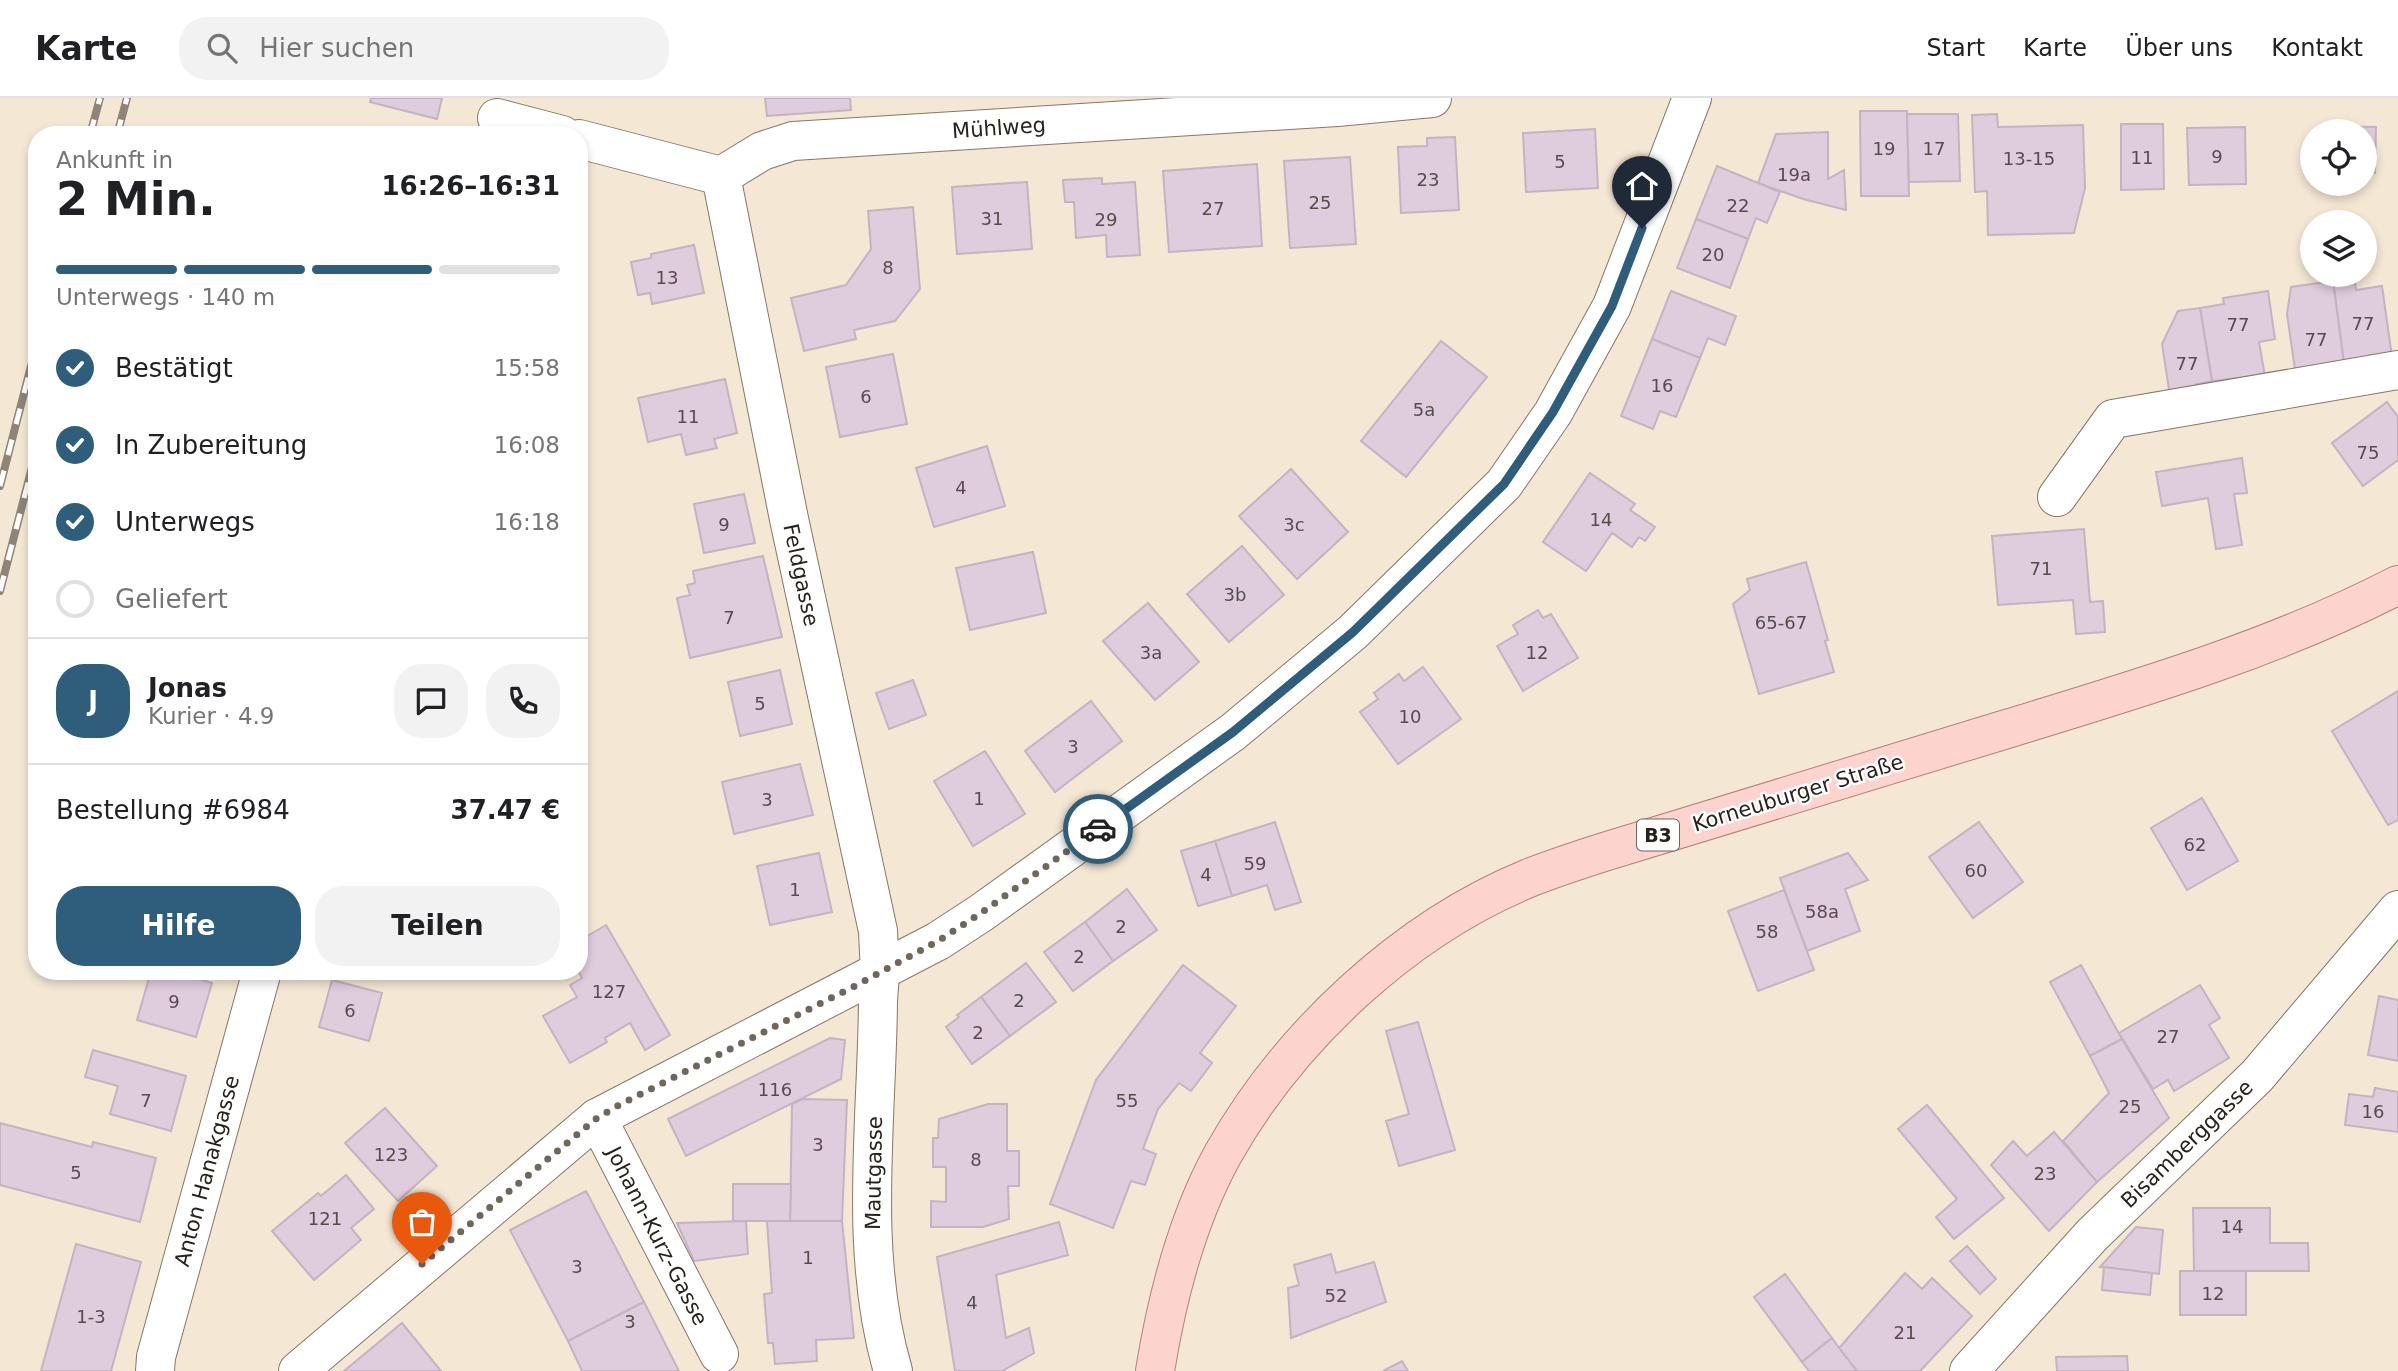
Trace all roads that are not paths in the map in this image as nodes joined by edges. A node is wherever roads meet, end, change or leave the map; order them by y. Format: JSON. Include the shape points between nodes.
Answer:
{"nodes":[{"id":1,"x":1432,"y":98,"type":"edge"},
{"id":2,"x":1692,"y":98,"type":"edge"},
{"id":3,"x":497,"y":117,"type":"edge"},
{"id":4,"x":530,"y":126,"type":"edge"},
{"id":5,"x":588,"y":141,"type":"edge"},
{"id":6,"x":721,"y":176,"type":"junction"},
{"id":7,"x":2398,"y":370,"type":"edge"},
{"id":8,"x":2057,"y":497,"type":"dead end"},
{"id":9,"x":2398,"y":585,"type":"edge"},
{"id":10,"x":2398,"y":910,"type":"edge"},
{"id":11,"x":880,"y":973,"type":"junction"},
{"id":12,"x":260,"y":980,"type":"edge"},
{"id":13,"x":597,"y":1118,"type":"junction"},
{"id":14,"x":719,"y":1354,"type":"dead end"},
{"id":15,"x":155,"y":1371,"type":"edge"},
{"id":16,"x":298,"y":1371,"type":"edge"},
{"id":17,"x":893,"y":1371,"type":"edge"},
{"id":18,"x":1155,"y":1371,"type":"edge"},
{"id":19,"x":1969,"y":1371,"type":"edge"}],
"edges":[{"from":1,"to":6,"type":"street","name":"Mühlweg","via":[[793,141],[762,151]]},
{"from":2,"to":11,"type":"street","via":[[1612,306],[1553,412],[1504,484],[1353,632],[1233,732],[981,913]]},
{"from":3,"to":4,"type":"street"},
{"from":5,"to":6,"type":"street"},
{"from":6,"to":11,"type":"street","name":"Feldgasse","via":[[878,931]]},
{"from":7,"to":8,"type":"street","via":[[2113,419]]},
{"from":9,"to":18,"type":"main road","name":"Korneuburger Straße","number":"B3","via":[[2186,672],[1547,872],[1450,920],[1391,960],[1342,1004],[1294,1054],[1245,1119],[1222,1156],[1192,1225],[1168,1298]]},
{"from":10,"to":19,"type":"street","name":"Bisamberggasse","via":[[2257,1076],[2092,1235]]},
{"from":11,"to":13,"type":"street"},
{"from":11,"to":17,"type":"street","name":"Mautgasse","via":[[873,1213],[880,1312]]},
{"from":12,"to":15,"type":"street","name":"Anton Hanakgasse"},
{"from":13,"to":14,"type":"street","name":"Johann-Kurz-Gasse"},
{"from":13,"to":16,"type":"street"}]}
